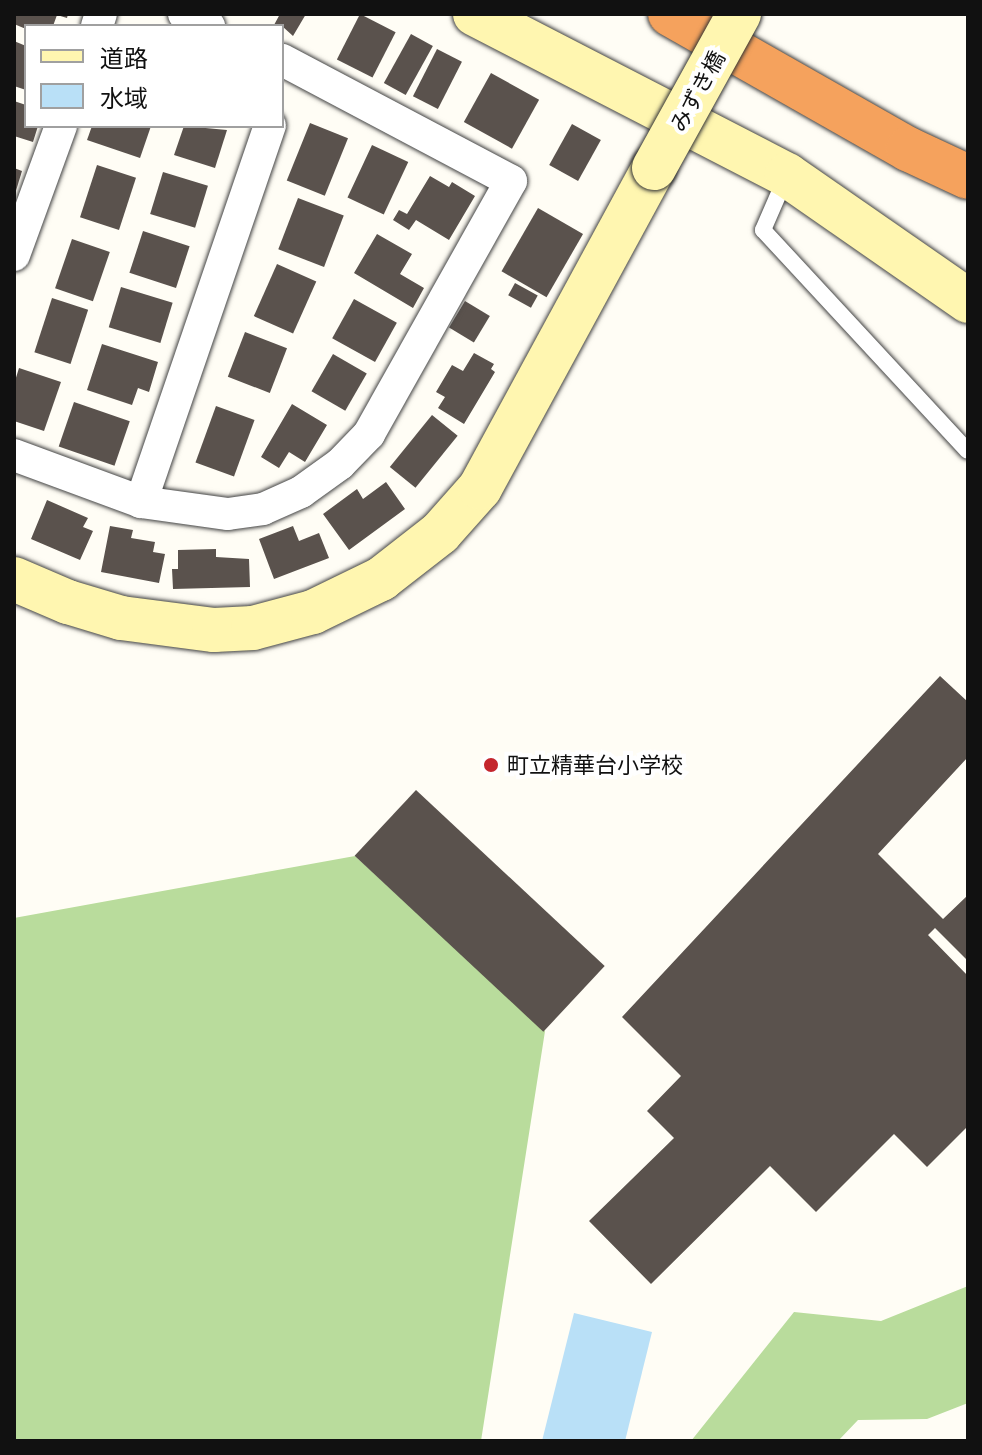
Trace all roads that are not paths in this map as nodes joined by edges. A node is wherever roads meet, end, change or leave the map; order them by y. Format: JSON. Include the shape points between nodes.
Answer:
{"nodes":[{"id":1,"x":184,"y":14,"type":"edge"},
{"id":2,"x":475,"y":14,"type":"edge"},
{"id":3,"x":670,"y":14,"type":"edge"},
{"id":4,"x":720,"y":14,"type":"edge"},
{"id":5,"x":739,"y":14,"type":"edge"},
{"id":6,"x":205,"y":24,"type":"edge"},
{"id":7,"x":285,"y":72,"type":"edge"},
{"id":8,"x":60,"y":128,"type":"edge"},
{"id":9,"x":269,"y":128,"type":"edge"},
{"id":10,"x":968,"y":164,"type":"edge"},
{"id":11,"x":787,"y":175,"type":"junction"},
{"id":12,"x":968,"y":177,"type":"edge"},
{"id":13,"x":14,"y":255,"type":"edge"},
{"id":14,"x":968,"y":301,"type":"edge"},
{"id":15,"x":968,"y":451,"type":"edge"},
{"id":16,"x":14,"y":455,"type":"edge"},
{"id":17,"x":141,"y":502,"type":"junction"},
{"id":18,"x":14,"y":579,"type":"edge"}],
"edges":[{"from":1,"to":6,"type":"street"},
{"from":2,"to":11,"type":"street"},
{"from":3,"to":12,"type":"highway","via":[[908,149]]},
{"from":4,"to":10,"type":"highway","via":[[844,84]]},
{"from":5,"to":18,"type":"street","name":"みずき橋","bridge":true,"via":[[480,488],[440,533],[381,579],[313,612],[253,628],[214,630],[121,618]]},
{"from":7,"to":17,"type":"street","via":[[511,181],[369,434],[340,464],[301,492],[263,509],[228,514]]},
{"from":8,"to":13,"type":"street"},
{"from":9,"to":17,"type":"street"},
{"from":11,"to":14,"type":"street"},
{"from":11,"to":15,"type":"lane","via":[[763,230]]},
{"from":16,"to":17,"type":"street"}]}
